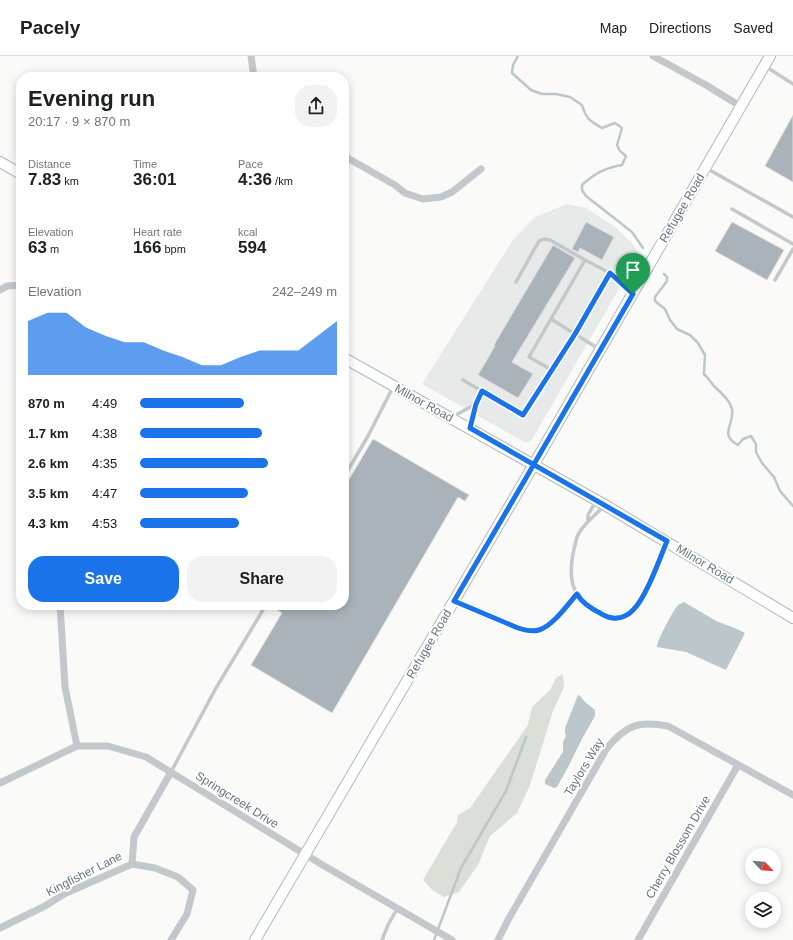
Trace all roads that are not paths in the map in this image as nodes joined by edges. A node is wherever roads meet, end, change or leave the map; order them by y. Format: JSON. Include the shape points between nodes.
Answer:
{"nodes":[{"id":1,"x":251,"y":56,"type":"edge"},
{"id":2,"x":653,"y":56,"type":"edge"},
{"id":3,"x":770,"y":56,"type":"edge"},
{"id":4,"x":764,"y":66,"type":"junction"},
{"id":5,"x":253,"y":72,"type":"edge"},
{"id":6,"x":793,"y":84,"type":"edge"},
{"id":7,"x":740,"y":106,"type":"junction"},
{"id":8,"x":349,"y":159,"type":"edge"},
{"id":9,"x":0,"y":162,"type":"edge"},
{"id":10,"x":705,"y":167,"type":"junction"},
{"id":11,"x":481,"y":169,"type":"dead end"},
{"id":12,"x":16,"y":171,"type":"edge"},
{"id":13,"x":732,"y":209,"type":"dead end"},
{"id":14,"x":793,"y":217,"type":"edge"},
{"id":15,"x":793,"y":244,"type":"edge"},
{"id":16,"x":793,"y":249,"type":"edge"},
{"id":17,"x":584,"y":260,"type":"junction"},
{"id":18,"x":610,"y":273,"type":"junction"},
{"id":19,"x":775,"y":280,"type":"dead end"},
{"id":20,"x":516,"y":282,"type":"dead end"},
{"id":21,"x":16,"y":286,"type":"edge"},
{"id":22,"x":0,"y":290,"type":"edge"},
{"id":23,"x":633,"y":294,"type":"junction"},
{"id":24,"x":551,"y":319,"type":"junction"},
{"id":25,"x":575,"y":334,"type":"junction"},
{"id":26,"x":600,"y":350,"type":"junction"},
{"id":27,"x":349,"y":361,"type":"edge"},
{"id":28,"x":552,"y":370,"type":"junction"},
{"id":29,"x":463,"y":380,"type":"dead end"},
{"id":30,"x":394,"y":386,"type":"junction"},
{"id":31,"x":482,"y":391,"type":"junction"},
{"id":32,"x":476,"y":404,"type":"junction"},
{"id":33,"x":451,"y":418,"type":"junction"},
{"id":34,"x":470,"y":428,"type":"junction"},
{"id":35,"x":534,"y":464,"type":"junction"},
{"id":36,"x":349,"y":468,"type":"edge"},
{"id":37,"x":601,"y":502,"type":"junction"},
{"id":38,"x":588,"y":520,"type":"junction"},
{"id":39,"x":667,"y":541,"type":"junction"},
{"id":40,"x":577,"y":594,"type":"junction"},
{"id":41,"x":454,"y":601,"type":"junction"},
{"id":42,"x":60,"y":610,"type":"edge"},
{"id":43,"x":263,"y":610,"type":"edge"},
{"id":44,"x":793,"y":618,"type":"edge"},
{"id":45,"x":77,"y":746,"type":"junction"},
{"id":46,"x":738,"y":765,"type":"junction"},
{"id":47,"x":170,"y":772,"type":"junction"},
{"id":48,"x":0,"y":783,"type":"edge"},
{"id":49,"x":793,"y":796,"type":"edge"},
{"id":50,"x":306,"y":855,"type":"junction"},
{"id":51,"x":132,"y":864,"type":"junction"},
{"id":52,"x":397,"y":909,"type":"junction"},
{"id":53,"x":0,"y":928,"type":"edge"},
{"id":54,"x":171,"y":940,"type":"edge"},
{"id":55,"x":255,"y":940,"type":"edge"},
{"id":56,"x":382,"y":940,"type":"edge"},
{"id":57,"x":452,"y":940,"type":"edge"},
{"id":58,"x":498,"y":940,"type":"edge"},
{"id":59,"x":638,"y":940,"type":"edge"}],
"edges":[{"from":1,"to":5,"type":"street"},
{"from":2,"to":7,"type":"street"},
{"from":3,"to":4,"type":"main road","name":"Refugee Road"},
{"from":4,"to":6,"type":"lane"},
{"from":4,"to":7,"type":"main road","name":"Refugee Road"},
{"from":7,"to":10,"type":"main road","name":"Refugee Road"},
{"from":8,"to":11,"type":"street","via":[[405,193],[423,199],[441,197],[452,192]]},
{"from":9,"to":12,"type":"main road"},
{"from":10,"to":14,"type":"lane"},
{"from":10,"to":23,"type":"main road","name":"Refugee Road"},
{"from":13,"to":15,"type":"lane"},
{"from":16,"to":19,"type":"lane"},
{"from":17,"to":18,"type":"lane"},
{"from":17,"to":20,"type":"lane","via":[[544,239],[539,241]]},
{"from":17,"to":24,"type":"lane"},
{"from":18,"to":23,"type":"lane"},
{"from":18,"to":25,"type":"lane"},
{"from":21,"to":22,"type":"street"},
{"from":23,"to":26,"type":"main road","name":"Refugee Road"},
{"from":24,"to":25,"type":"lane"},
{"from":24,"to":28,"type":"lane","via":[[529,357]]},
{"from":25,"to":26,"type":"lane"},
{"from":25,"to":28,"type":"lane"},
{"from":26,"to":35,"type":"main road","name":"Refugee Road"},
{"from":27,"to":30,"type":"main road","name":"Milnor Road"},
{"from":28,"to":31,"type":"lane","via":[[523,415]]},
{"from":29,"to":31,"type":"lane"},
{"from":30,"to":33,"type":"main road","name":"Milnor Road"},
{"from":30,"to":36,"type":"lane"},
{"from":31,"to":32,"type":"lane"},
{"from":32,"to":33,"type":"lane"},
{"from":32,"to":34,"type":"lane"},
{"from":33,"to":34,"type":"main road","name":"Milnor Road"},
{"from":34,"to":35,"type":"main road","name":"Milnor Road"},
{"from":35,"to":37,"type":"main road","name":"Milnor Road"},
{"from":35,"to":41,"type":"main road","name":"Refugee Road"},
{"from":37,"to":38,"type":"lane","via":[[595,516]]},
{"from":37,"to":38,"type":"lane","via":[[588,515]]},
{"from":37,"to":39,"type":"main road","name":"Milnor Road"},
{"from":38,"to":40,"type":"lane","via":[[578,536],[571,562],[573,585]]},
{"from":39,"to":40,"type":"lane","via":[[637,606],[624,616],[616,619],[604,615],[588,607]]},
{"from":39,"to":44,"type":"main road","name":"Milnor Road"},
{"from":40,"to":41,"type":"lane","via":[[560,614],[538,630],[518,628]]},
{"from":41,"to":50,"type":"main road","name":"Refugee Road"},
{"from":42,"to":45,"type":"street","via":[[65,687]]},
{"from":43,"to":47,"type":"lane"},
{"from":45,"to":47,"type":"street","name":"Springcreek Drive","via":[[116,748],[146,757]]},
{"from":45,"to":48,"type":"street","name":"Springcreek Drive"},
{"from":46,"to":49,"type":"street","name":"Taylors Way"},
{"from":46,"to":58,"type":"street","name":"Taylors Way","via":[[668,726],[641,724],[618,734],[603,754]]},
{"from":46,"to":59,"type":"street","name":"Cherry Blossom Drive"},
{"from":47,"to":50,"type":"street","name":"Springcreek Drive"},
{"from":47,"to":51,"type":"street","name":"Kingfisher Lane","via":[[134,837]]},
{"from":50,"to":52,"type":"street","name":"Springcreek Drive"},
{"from":50,"to":55,"type":"main road","name":"Refugee Road"},
{"from":51,"to":53,"type":"street","name":"Kingfisher Lane","via":[[64,894],[46,906]]},
{"from":51,"to":54,"type":"street","via":[[155,868],[178,877],[193,890],[187,914]]},
{"from":52,"to":56,"type":"lane"},
{"from":52,"to":57,"type":"street","name":"Springcreek Drive"}]}
